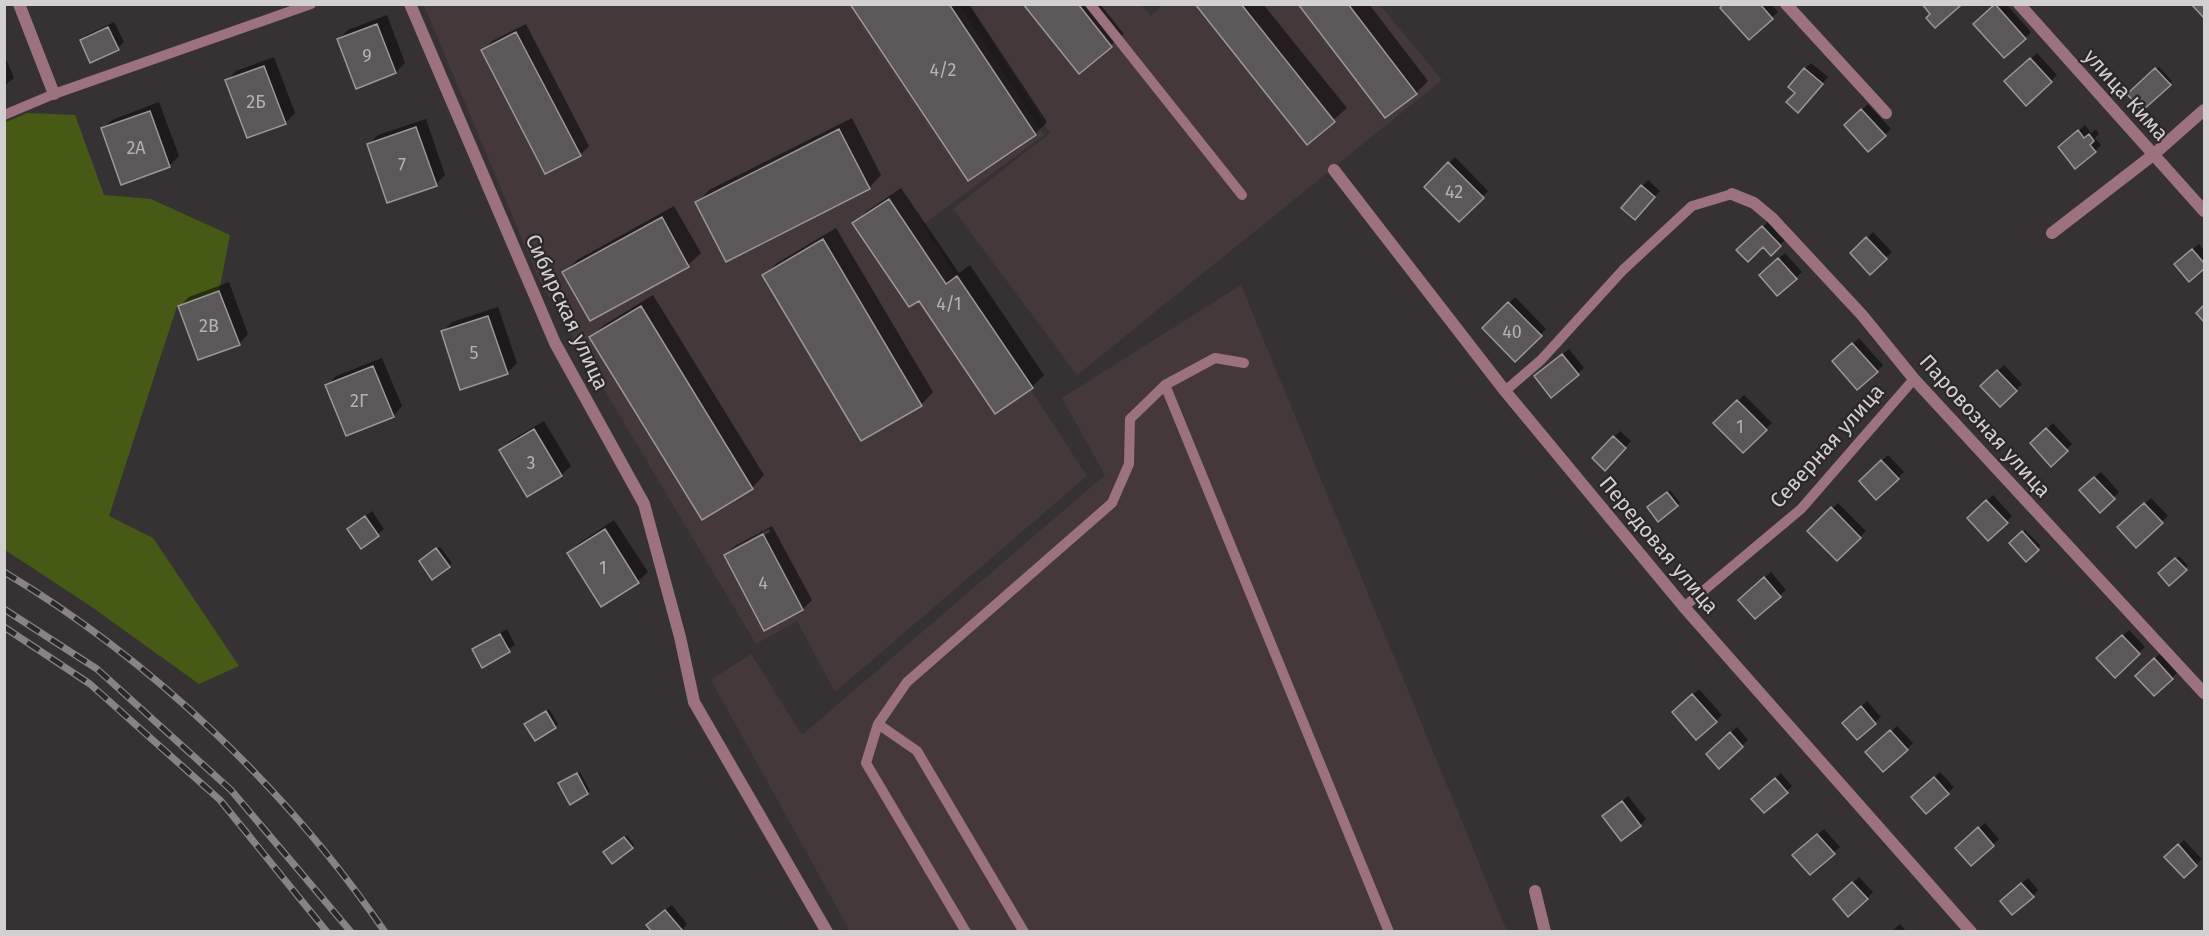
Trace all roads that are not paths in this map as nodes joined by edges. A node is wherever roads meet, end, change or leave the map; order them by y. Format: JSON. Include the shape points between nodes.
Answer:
{"nodes":[{"id":1,"x":19,"y":4,"type":"edge"},
{"id":2,"x":311,"y":4,"type":"edge"},
{"id":3,"x":410,"y":4,"type":"edge"},
{"id":4,"x":1090,"y":4,"type":"edge"},
{"id":5,"x":1786,"y":4,"type":"edge"},
{"id":6,"x":2019,"y":4,"type":"edge"},
{"id":7,"x":54,"y":94,"type":"junction"},
{"id":8,"x":2205,"y":110,"type":"edge"},
{"id":9,"x":1886,"y":113,"type":"dead end"},
{"id":10,"x":4,"y":115,"type":"edge"},
{"id":11,"x":2153,"y":155,"type":"junction"},
{"id":12,"x":1334,"y":170,"type":"dead end"},
{"id":13,"x":1732,"y":194,"type":"joint"},
{"id":14,"x":1242,"y":195,"type":"dead end"},
{"id":15,"x":2205,"y":211,"type":"edge"},
{"id":16,"x":2052,"y":233,"type":"dead end"},
{"id":17,"x":1244,"y":363,"type":"dead end"},
{"id":18,"x":1914,"y":379,"type":"junction"},
{"id":19,"x":1165,"y":385,"type":"junction"},
{"id":20,"x":1505,"y":391,"type":"junction"},
{"id":21,"x":1684,"y":607,"type":"junction"},
{"id":22,"x":2205,"y":693,"type":"edge"},
{"id":23,"x":878,"y":724,"type":"junction"},
{"id":24,"x":1535,"y":891,"type":"dead end"},
{"id":25,"x":827,"y":932,"type":"edge"},
{"id":26,"x":966,"y":932,"type":"edge"},
{"id":27,"x":1024,"y":932,"type":"edge"},
{"id":28,"x":1389,"y":932,"type":"edge"},
{"id":29,"x":1545,"y":932,"type":"edge"},
{"id":30,"x":1971,"y":932,"type":"edge"}],
"edges":[{"from":1,"to":7,"type":"street"},
{"from":2,"to":7,"type":"lane"},
{"from":3,"to":25,"type":"street","name":"Сибирская улица","via":[[555,343],[644,504],[694,702]]},
{"from":4,"to":14,"type":"lane"},
{"from":5,"to":9,"type":"street"},
{"from":6,"to":11,"type":"street","name":"улица Кима"},
{"from":7,"to":10,"type":"lane"},
{"from":8,"to":11,"type":"street"},
{"from":11,"to":15,"type":"street","name":"улица Кима"},
{"from":11,"to":16,"type":"street"},
{"from":12,"to":20,"type":"street","name":"Передовая улица"},
{"from":13,"to":18,"type":"street","name":"Паровозная улица","via":[[1754,203],[1772,218],[1862,315]]},
{"from":13,"to":20,"type":"lane","via":[[1692,206],[1623,270],[1541,360]]},
{"from":17,"to":19,"type":"lane","via":[[1215,358]]},
{"from":18,"to":21,"type":"lane","name":"Северная улица","via":[[1801,509]]},
{"from":18,"to":22,"type":"street","name":"Паровозная улица"},
{"from":19,"to":23,"type":"lane","via":[[1130,419],[1129,464],[1112,503],[907,682]]},
{"from":19,"to":28,"type":"lane"},
{"from":20,"to":21,"type":"street","name":"Передовая улица"},
{"from":21,"to":30,"type":"street","name":"Передовая улица"},
{"from":23,"to":26,"type":"lane","via":[[866,764]]},
{"from":23,"to":27,"type":"lane","via":[[917,751]]},
{"from":24,"to":29,"type":"street"}]}
